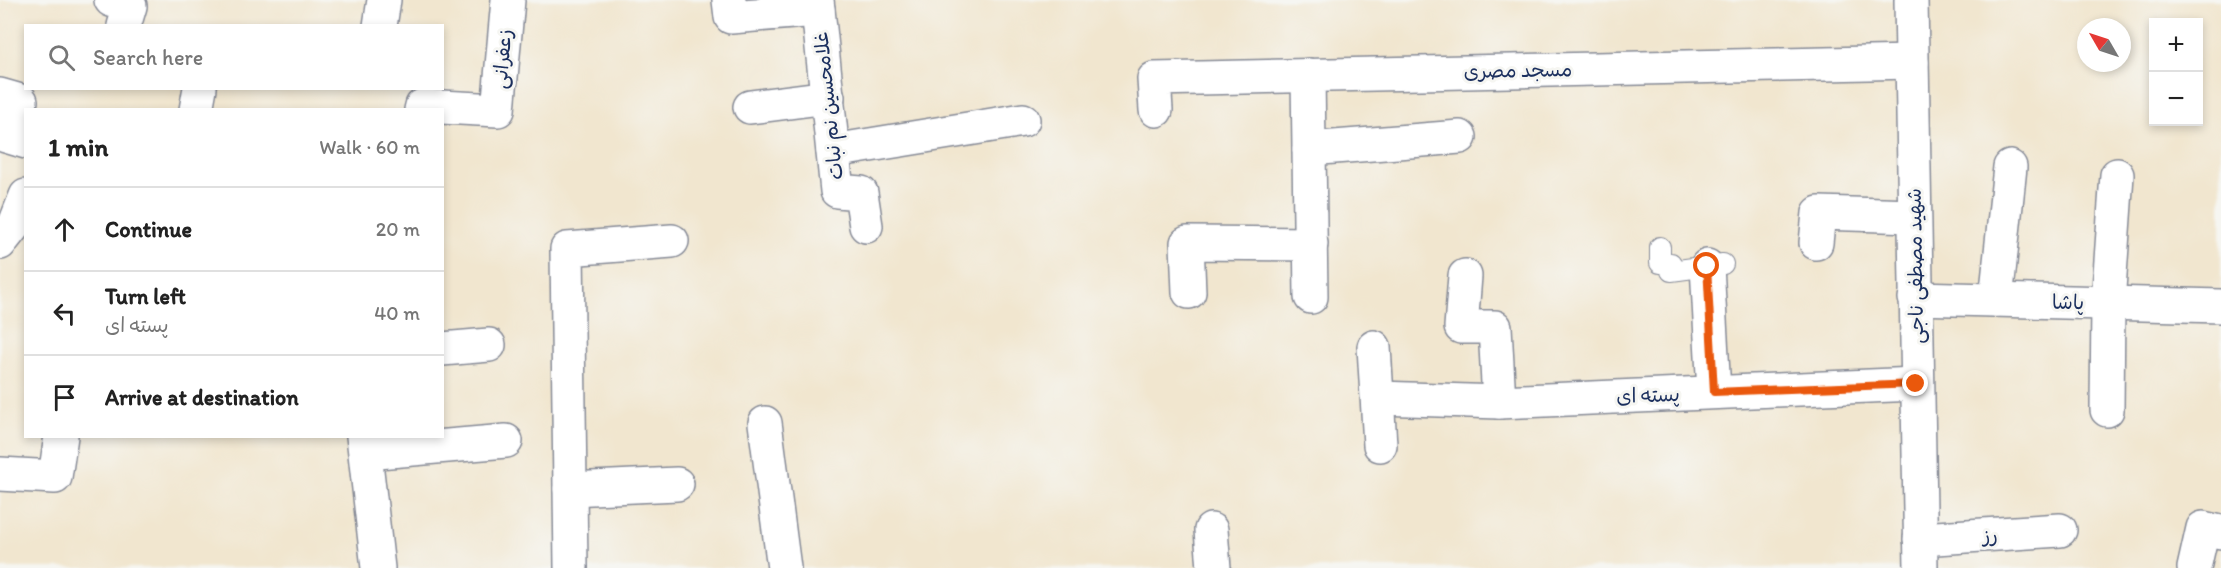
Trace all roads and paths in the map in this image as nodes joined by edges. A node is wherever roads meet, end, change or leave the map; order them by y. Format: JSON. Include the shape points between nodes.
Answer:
{"nodes":[{"id":1,"x":111,"y":0,"type":"edge"},
{"id":2,"x":384,"y":0,"type":"edge"},
{"id":3,"x":508,"y":0,"type":"edge"},
{"id":4,"x":729,"y":0,"type":"edge"},
{"id":5,"x":1911,"y":0,"type":"edge"},
{"id":6,"x":818,"y":5,"type":"edge"},
{"id":7,"x":125,"y":24,"type":"edge"},
{"id":8,"x":380,"y":24,"type":"edge"},
{"id":9,"x":1912,"y":62,"type":"junction"},
{"id":10,"x":1308,"y":75,"type":"junction"},
{"id":11,"x":200,"y":90,"type":"edge"},
{"id":12,"x":0,"y":95,"type":"edge"},
{"id":13,"x":828,"y":97,"type":"junction"},
{"id":14,"x":421,"y":101,"type":"edge"},
{"id":15,"x":750,"y":107,"type":"dead end"},
{"id":16,"x":196,"y":108,"type":"edge"},
{"id":17,"x":1156,"y":110,"type":"dead end"},
{"id":18,"x":1023,"y":120,"type":"dead end"},
{"id":19,"x":1461,"y":137,"type":"dead end"},
{"id":20,"x":24,"y":141,"type":"edge"},
{"id":21,"x":1309,"y":149,"type":"junction"},
{"id":22,"x":834,"y":151,"type":"junction"},
{"id":23,"x":2010,"y":167,"type":"dead end"},
{"id":24,"x":2117,"y":175,"type":"dead end"},
{"id":25,"x":1914,"y":216,"type":"junction"},
{"id":26,"x":866,"y":226,"type":"dead end"},
{"id":27,"x":672,"y":241,"type":"dead end"},
{"id":28,"x":1816,"y":243,"type":"dead end"},
{"id":29,"x":1311,"y":244,"type":"junction"},
{"id":30,"x":1660,"y":247,"type":"dead end"},
{"id":31,"x":1715,"y":265,"type":"joint"},
{"id":32,"x":1465,"y":276,"type":"dead end"},
{"id":33,"x":1189,"y":292,"type":"dead end"},
{"id":34,"x":1311,"y":297,"type":"dead end"},
{"id":35,"x":1916,"y":298,"type":"junction"},
{"id":36,"x":1996,"y":300,"type":"junction"},
{"id":37,"x":2108,"y":303,"type":"junction"},
{"id":38,"x":2221,"y":306,"type":"edge"},
{"id":39,"x":489,"y":345,"type":"dead end"},
{"id":40,"x":1374,"y":347,"type":"dead end"},
{"id":41,"x":444,"y":348,"type":"edge"},
{"id":42,"x":1916,"y":384,"type":"junction"},
{"id":43,"x":1714,"y":392,"type":"junction"},
{"id":44,"x":1379,"y":398,"type":"junction"},
{"id":45,"x":1498,"y":402,"type":"junction"},
{"id":46,"x":2107,"y":410,"type":"dead end"},
{"id":47,"x":765,"y":423,"type":"dead end"},
{"id":48,"x":61,"y":438,"type":"edge"},
{"id":49,"x":506,"y":441,"type":"dead end"},
{"id":50,"x":364,"y":445,"type":"edge"},
{"id":51,"x":1380,"y":445,"type":"dead end"},
{"id":52,"x":0,"y":474,"type":"edge"},
{"id":53,"x":677,"y":484,"type":"dead end"},
{"id":54,"x":570,"y":489,"type":"junction"},
{"id":55,"x":1210,"y":530,"type":"dead end"},
{"id":56,"x":2060,"y":530,"type":"dead end"},
{"id":57,"x":2221,"y":532,"type":"edge"},
{"id":58,"x":1921,"y":554,"type":"edge"},
{"id":59,"x":378,"y":568,"type":"edge"},
{"id":60,"x":571,"y":568,"type":"edge"},
{"id":61,"x":784,"y":568,"type":"edge"},
{"id":62,"x":1214,"y":568,"type":"edge"},
{"id":63,"x":2194,"y":568,"type":"edge"}],
"edges":[{"from":1,"to":7,"type":"street","via":[[130,6]]},
{"from":2,"to":8,"type":"street"},
{"from":3,"to":14,"type":"street","name":"زعفرانی","via":[[498,110]]},
{"from":4,"to":6,"type":"street","via":[[731,17]]},
{"from":5,"to":9,"type":"street","name":"شهید مصطفی ناجی"},
{"from":6,"to":13,"type":"street","name":"غلامحسین نم نبات"},
{"from":9,"to":10,"type":"street","name":"مسجد مصری"},
{"from":9,"to":25,"type":"street","name":"شهید مصطفی ناجی"},
{"from":10,"to":17,"type":"street","name":"مسجد مصری","via":[[1154,80]]},
{"from":10,"to":21,"type":"street"},
{"from":11,"to":16,"type":"street"},
{"from":12,"to":20,"type":"street","via":[[21,101],[6,136]]},
{"from":13,"to":15,"type":"street"},
{"from":13,"to":22,"type":"street","name":"غلامحسین نم نبات"},
{"from":18,"to":22,"type":"street"},
{"from":19,"to":21,"type":"street"},
{"from":21,"to":29,"type":"street"},
{"from":22,"to":26,"type":"street","name":"غلامحسین نم نبات","via":[[837,191],[861,193]]},
{"from":23,"to":36,"type":"street"},
{"from":24,"to":37,"type":"street"},
{"from":25,"to":28,"type":"street","via":[[1819,213]]},
{"from":25,"to":35,"type":"street","name":"شهید مصطفی ناجی"},
{"from":27,"to":54,"type":"street","via":[[567,249]]},
{"from":29,"to":33,"type":"street","via":[[1187,243]]},
{"from":29,"to":34,"type":"street"},
{"from":30,"to":31,"type":"lane","via":[[1660,263],[1671,263],[1671,271]]},
{"from":31,"to":43,"type":"street"},
{"from":32,"to":45,"type":"street","via":[[1461,327],[1495,327]]},
{"from":35,"to":36,"type":"street","name":"پاشا"},
{"from":35,"to":42,"type":"street","name":"شهید مصطفی ناجی"},
{"from":36,"to":37,"type":"street","name":"پاشا"},
{"from":37,"to":38,"type":"street","name":"پاشا"},
{"from":37,"to":46,"type":"street"},
{"from":39,"to":41,"type":"street"},
{"from":40,"to":44,"type":"street"},
{"from":42,"to":43,"type":"street","name":"پسته ای"},
{"from":42,"to":58,"type":"street","name":"شهید مصطفی ناجی"},
{"from":43,"to":45,"type":"street","name":"پسته ای"},
{"from":44,"to":45,"type":"street","name":"پسته ای"},
{"from":44,"to":51,"type":"street"},
{"from":47,"to":61,"type":"street"},
{"from":48,"to":52,"type":"street","via":[[55,477]]},
{"from":49,"to":50,"type":"street"},
{"from":50,"to":59,"type":"street"},
{"from":53,"to":54,"type":"street"},
{"from":54,"to":60,"type":"street"},
{"from":55,"to":62,"type":"street"},
{"from":56,"to":58,"type":"street","name":"رز"},
{"from":57,"to":63,"type":"street","via":[[2203,528]]}]}
